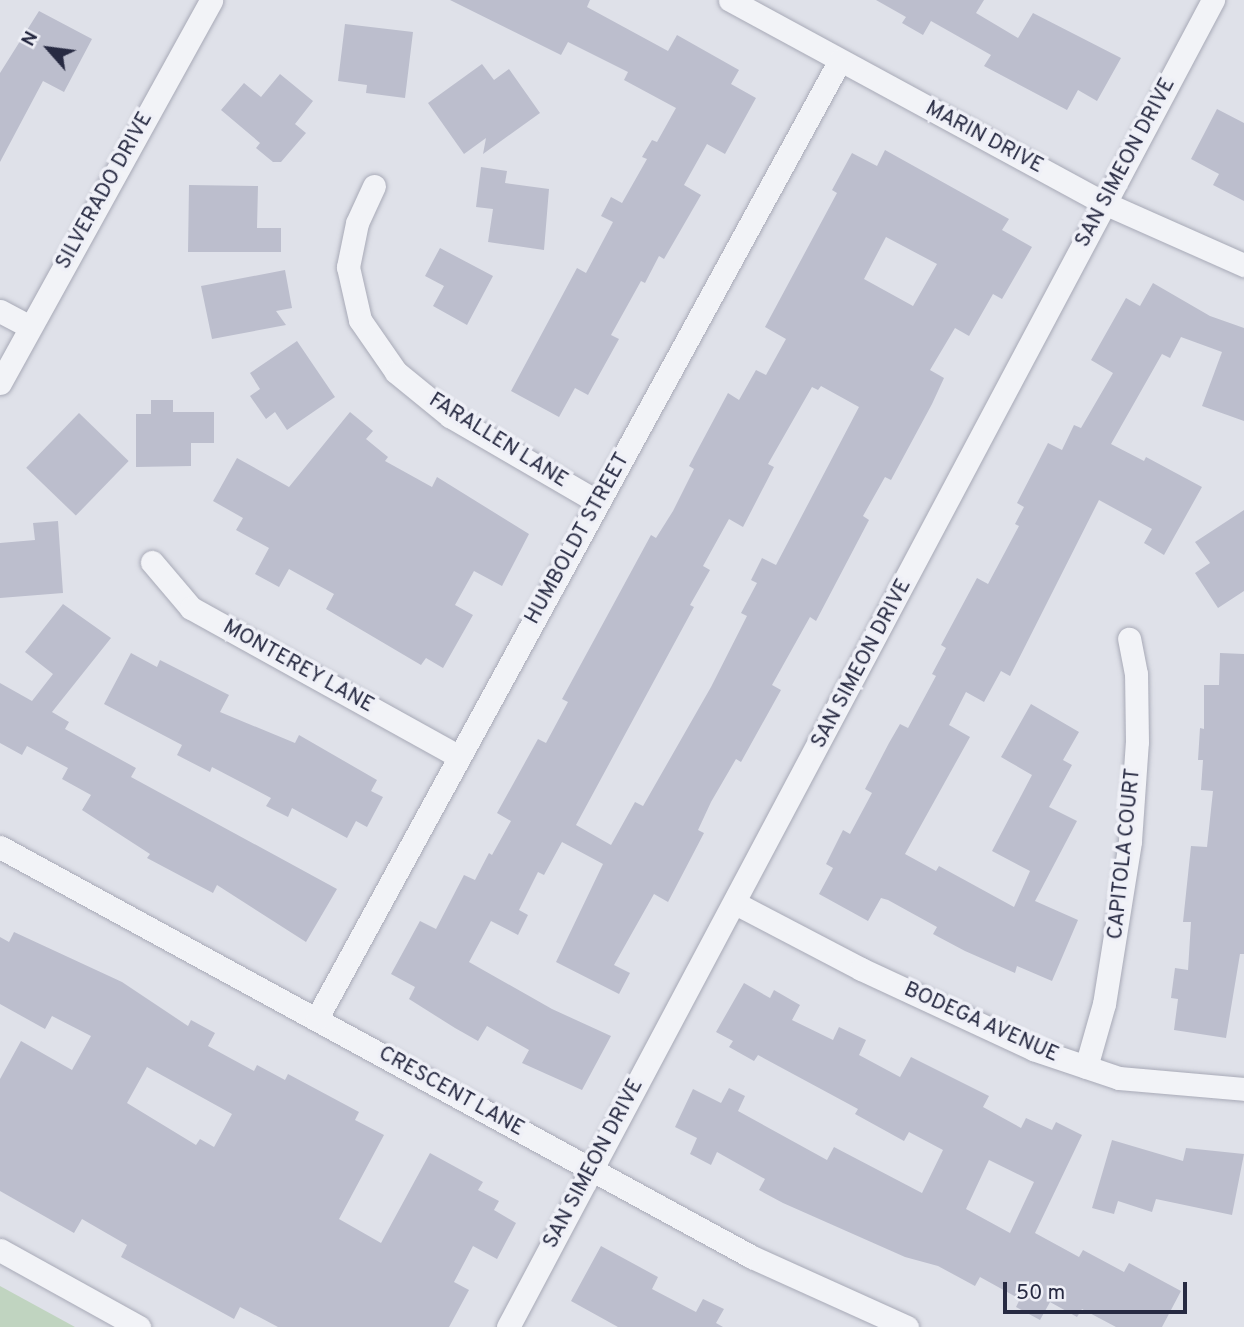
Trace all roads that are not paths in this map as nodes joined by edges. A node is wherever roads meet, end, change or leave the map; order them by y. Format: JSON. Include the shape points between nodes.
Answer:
{"nodes":[{"id":1,"x":211,"y":0,"type":"edge"},
{"id":2,"x":730,"y":0,"type":"edge"},
{"id":3,"x":1213,"y":0,"type":"edge"},
{"id":4,"x":839,"y":60,"type":"junction"},
{"id":5,"x":374,"y":186,"type":"dead end"},
{"id":6,"x":1104,"y":203,"type":"junction"},
{"id":7,"x":1244,"y":265,"type":"edge"},
{"id":8,"x":0,"y":311,"type":"edge"},
{"id":9,"x":30,"y":327,"type":"junction"},
{"id":10,"x":0,"y":383,"type":"edge"},
{"id":11,"x":598,"y":502,"type":"junction"},
{"id":12,"x":152,"y":562,"type":"dead end"},
{"id":13,"x":1129,"y":639,"type":"dead end"},
{"id":14,"x":458,"y":756,"type":"junction"},
{"id":15,"x":0,"y":847,"type":"edge"},
{"id":16,"x":735,"y":904,"type":"junction"},
{"id":17,"x":317,"y":1018,"type":"junction"},
{"id":18,"x":1086,"y":1068,"type":"junction"},
{"id":19,"x":1244,"y":1089,"type":"edge"},
{"id":20,"x":592,"y":1168,"type":"junction"},
{"id":21,"x":0,"y":1250,"type":"edge"},
{"id":22,"x":139,"y":1327,"type":"edge"},
{"id":23,"x":508,"y":1327,"type":"edge"},
{"id":24,"x":907,"y":1327,"type":"edge"}],
"edges":[{"from":1,"to":9,"type":"street","name":"SILVERADO DRIVE"},
{"from":2,"to":4,"type":"street","name":"MARIN DRIVE"},
{"from":3,"to":6,"type":"street","name":"SAN SIMEON DRIVE"},
{"from":4,"to":6,"type":"street","name":"MARIN DRIVE"},
{"from":4,"to":11,"type":"street","name":"HUMBOLDT STREET"},
{"from":5,"to":11,"type":"street","name":"FARALLEN LANE","via":[[357,223],[348,267],[360,320],[396,372],[450,416]]},
{"from":6,"to":7,"type":"street","name":"MARIN DRIVE"},
{"from":6,"to":16,"type":"street","name":"SAN SIMEON DRIVE"},
{"from":8,"to":9,"type":"street"},
{"from":9,"to":10,"type":"street","name":"SILVERADO DRIVE"},
{"from":11,"to":14,"type":"street","name":"HUMBOLDT STREET"},
{"from":12,"to":14,"type":"street","name":"MONTEREY LANE","via":[[191,608]]},
{"from":13,"to":18,"type":"street","name":"CAPITOLA COURT","via":[[1136,674],[1137,742],[1130,841],[1104,1004]]},
{"from":14,"to":17,"type":"street","name":"HUMBOLDT STREET"},
{"from":15,"to":17,"type":"street","name":"CRESCENT LANE"},
{"from":16,"to":18,"type":"street","name":"BODEGA AVENUE","via":[[957,1016]]},
{"from":16,"to":20,"type":"street","name":"SAN SIMEON DRIVE"},
{"from":17,"to":20,"type":"street","name":"CRESCENT LANE"},
{"from":18,"to":19,"type":"street","name":"BODEGA AVENUE","via":[[1152,1084]]},
{"from":20,"to":23,"type":"street","name":"SAN SIMEON DRIVE"},
{"from":20,"to":24,"type":"street","name":"CRESCENT LANE","via":[[752,1257]]},
{"from":21,"to":22,"type":"street"}]}
